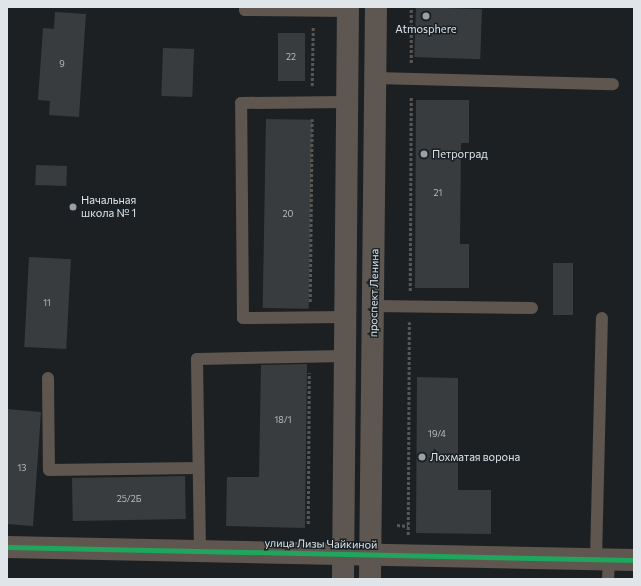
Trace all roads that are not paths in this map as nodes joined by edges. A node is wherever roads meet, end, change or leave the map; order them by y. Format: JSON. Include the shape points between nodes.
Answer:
{"nodes":[{"id":1,"x":245,"y":7,"type":"edge"},
{"id":2,"x":376,"y":7,"type":"edge"},
{"id":3,"x":348,"y":9,"type":"edge"},
{"id":4,"x":376,"y":78,"type":"junction"},
{"id":5,"x":613,"y":84,"type":"dead end"},
{"id":6,"x":347,"y":102,"type":"junction"},
{"id":7,"x":374,"y":306,"type":"junction"},
{"id":8,"x":532,"y":308,"type":"dead end"},
{"id":9,"x":345,"y":317,"type":"junction"},
{"id":10,"x":602,"y":318,"type":"dead end"},
{"id":11,"x":345,"y":356,"type":"junction"},
{"id":12,"x":48,"y":378,"type":"dead end"},
{"id":13,"x":198,"y":468,"type":"junction"},
{"id":14,"x":7,"y":547,"type":"edge"},
{"id":15,"x":200,"y":551,"type":"junction"},
{"id":16,"x":343,"y":554,"type":"junction"},
{"id":17,"x":370,"y":555,"type":"junction"},
{"id":18,"x":634,"y":560,"type":"edge"},
{"id":19,"x":604,"y":566,"type":"edge"},
{"id":20,"x":343,"y":579,"type":"edge"},
{"id":21,"x":370,"y":579,"type":"edge"}],
"edges":[{"from":1,"to":3,"type":"lane","via":[[245,10]]},
{"from":2,"to":4,"type":"main road","name":"проспект Ленина"},
{"from":3,"to":6,"type":"main road"},
{"from":4,"to":5,"type":"lane"},
{"from":4,"to":7,"type":"main road","name":"проспект Ленина"},
{"from":6,"to":9,"type":"main road"},
{"from":6,"to":9,"type":"lane","via":[[241,103],[243,318]]},
{"from":7,"to":8,"type":"lane"},
{"from":7,"to":17,"type":"main road","name":"проспект Ленина"},
{"from":9,"to":11,"type":"main road"},
{"from":10,"to":19,"type":"lane"},
{"from":11,"to":13,"type":"lane","via":[[196,359]]},
{"from":11,"to":16,"type":"main road"},
{"from":12,"to":13,"type":"lane","via":[[49,470]]},
{"from":13,"to":15,"type":"lane"},
{"from":14,"to":15,"type":"street","name":"улица Лизы Чайкиной"},
{"from":15,"to":16,"type":"street","name":"улица Лизы Чайкиной"},
{"from":16,"to":17,"type":"street","name":"улица Лизы Чайкиной"},
{"from":16,"to":20,"type":"main road"},
{"from":17,"to":19,"type":"street","name":"улица Лизы Чайкиной"},
{"from":17,"to":21,"type":"main road","name":"проспект Ленина"},
{"from":18,"to":19,"type":"street","name":"улица Лизы Чайкиной"}]}
